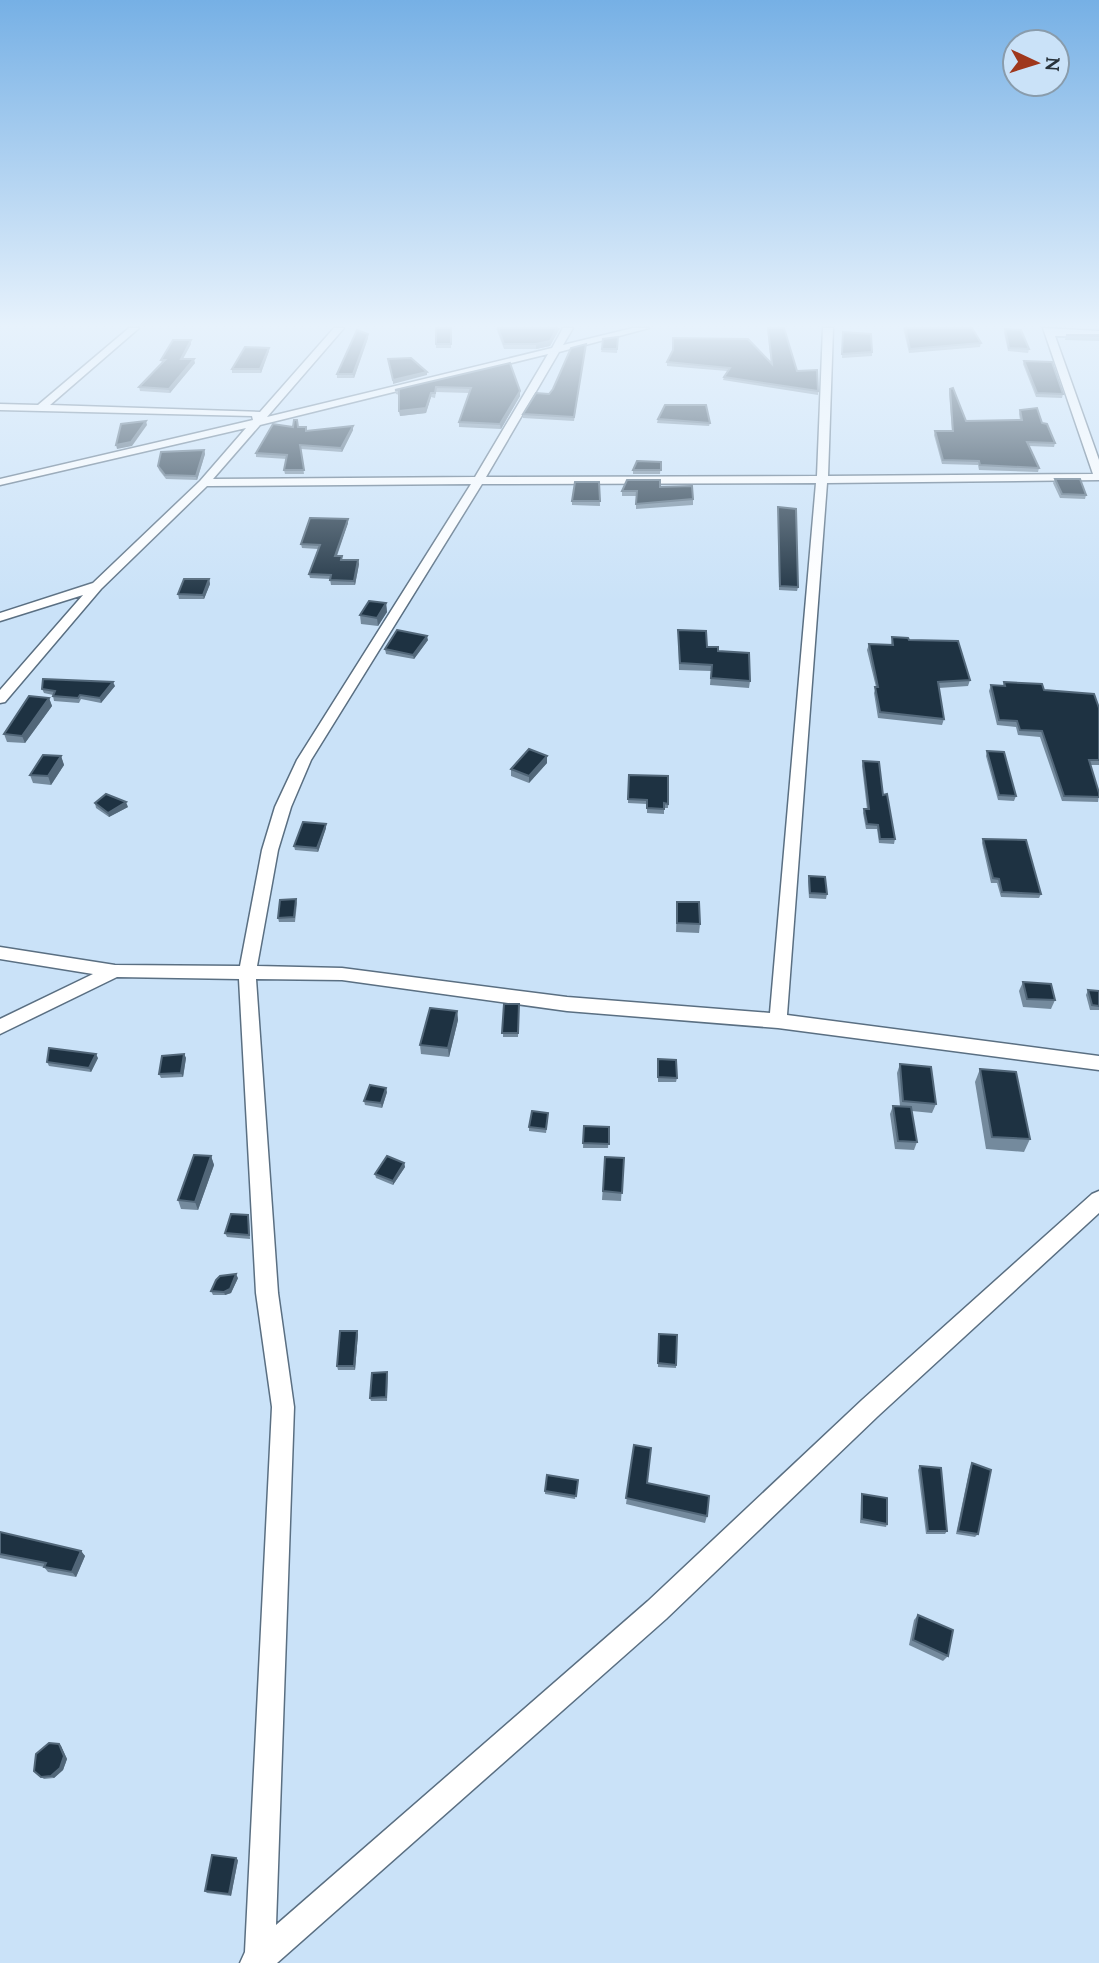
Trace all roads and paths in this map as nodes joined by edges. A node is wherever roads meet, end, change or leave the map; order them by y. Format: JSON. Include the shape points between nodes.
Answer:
{"nodes":[{"id":1,"x":261,"y":420,"type":"edge"},
{"id":2,"x":269,"y":420,"type":"edge"},
{"id":3,"x":514,"y":420,"type":"edge"},
{"id":4,"x":824,"y":420,"type":"edge"},
{"id":5,"x":1079,"y":420,"type":"edge"},
{"id":6,"x":259,"y":422,"type":"junction"},
{"id":7,"x":1099,"y":477,"type":"edge"},
{"id":8,"x":480,"y":478,"type":"junction"},
{"id":9,"x":822,"y":481,"type":"junction"},
{"id":10,"x":0,"y":482,"type":"edge"},
{"id":11,"x":204,"y":483,"type":"junction"},
{"id":12,"x":97,"y":586,"type":"junction"},
{"id":13,"x":0,"y":617,"type":"edge"},
{"id":14,"x":0,"y":699,"type":"edge"},
{"id":15,"x":0,"y":953,"type":"edge"},
{"id":16,"x":115,"y":971,"type":"junction"},
{"id":17,"x":247,"y":974,"type":"junction"},
{"id":18,"x":778,"y":1021,"type":"junction"},
{"id":19,"x":0,"y":1027,"type":"edge"},
{"id":20,"x":1099,"y":1063,"type":"edge"},
{"id":21,"x":1099,"y":1200,"type":"edge"},
{"id":22,"x":257,"y":1961,"type":"edge"}],
"edges":[{"from":1,"to":6,"type":"street"},
{"from":2,"to":6,"type":"street"},
{"from":3,"to":8,"type":"street"},
{"from":4,"to":9,"type":"street"},
{"from":5,"to":7,"type":"street"},
{"from":6,"to":10,"type":"street"},
{"from":6,"to":11,"type":"street"},
{"from":7,"to":9,"type":"street"},
{"from":8,"to":9,"type":"street"},
{"from":8,"to":11,"type":"street"},
{"from":8,"to":17,"type":"street","via":[[304,761],[283,807],[271,850]]},
{"from":9,"to":18,"type":"street"},
{"from":11,"to":12,"type":"street"},
{"from":12,"to":13,"type":"street"},
{"from":12,"to":14,"type":"street"},
{"from":15,"to":16,"type":"street"},
{"from":16,"to":17,"type":"street"},
{"from":16,"to":19,"type":"street"},
{"from":17,"to":18,"type":"street","via":[[342,974],[567,1004]]},
{"from":17,"to":22,"type":"street","via":[[267,1293],[283,1407]]},
{"from":18,"to":20,"type":"street"},
{"from":21,"to":22,"type":"street","via":[[657,1610]]}]}
